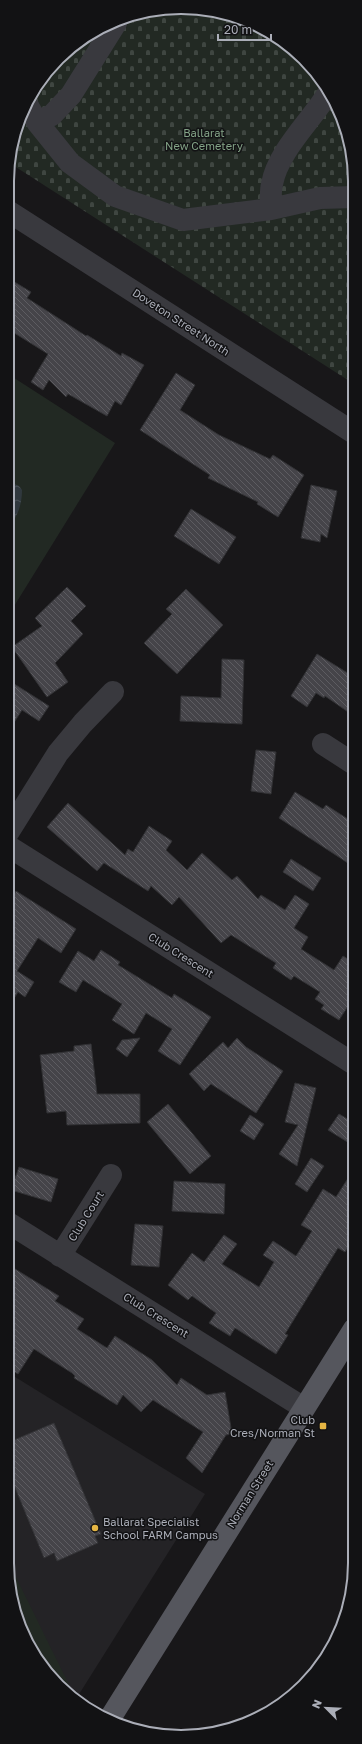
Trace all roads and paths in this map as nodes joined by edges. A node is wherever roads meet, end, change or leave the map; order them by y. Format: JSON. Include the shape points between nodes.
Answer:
{"nodes":[{"id":1,"x":112,"y":29,"type":"edge"},
{"id":2,"x":326,"y":97,"type":"edge"},
{"id":3,"x":32,"y":113,"type":"edge"},
{"id":4,"x":348,"y":197,"type":"edge"},
{"id":5,"x":272,"y":209,"type":"junction"},
{"id":6,"x":14,"y":215,"type":"edge"},
{"id":7,"x":348,"y":429,"type":"edge"},
{"id":8,"x":113,"y":692,"type":"dead end"},
{"id":9,"x":324,"y":744,"type":"dead end"},
{"id":10,"x":348,"y":760,"type":"edge"},
{"id":11,"x":14,"y":823,"type":"edge"},
{"id":12,"x":14,"y":850,"type":"edge"},
{"id":13,"x":348,"y":1060,"type":"edge"},
{"id":14,"x":111,"y":1176,"type":"dead end"},
{"id":15,"x":14,"y":1226,"type":"edge"},
{"id":16,"x":60,"y":1256,"type":"junction"},
{"id":17,"x":348,"y":1338,"type":"edge"},
{"id":18,"x":304,"y":1408,"type":"junction"},
{"id":19,"x":112,"y":1715,"type":"edge"}],
"edges":[{"from":1,"to":3,"type":"street","via":[[71,95],[52,115]]},
{"from":2,"to":5,"type":"street","via":[[285,152],[272,184]]},
{"from":3,"to":5,"type":"street","via":[[70,163],[115,196],[183,220]]},
{"from":4,"to":5,"type":"street","via":[[320,198]]},
{"from":6,"to":7,"type":"street","name":"Doveton Street North"},
{"from":8,"to":11,"type":"street","via":[[58,753]]},
{"from":9,"to":10,"type":"street"},
{"from":12,"to":13,"type":"street","name":"Club Crescent"},
{"from":14,"to":16,"type":"street","name":"Club Court"},
{"from":15,"to":16,"type":"street","name":"Club Crescent"},
{"from":16,"to":18,"type":"street","name":"Club Crescent"},
{"from":17,"to":18,"type":"main road","name":"Norman Street"},
{"from":18,"to":19,"type":"main road","name":"Norman Street"}]}
